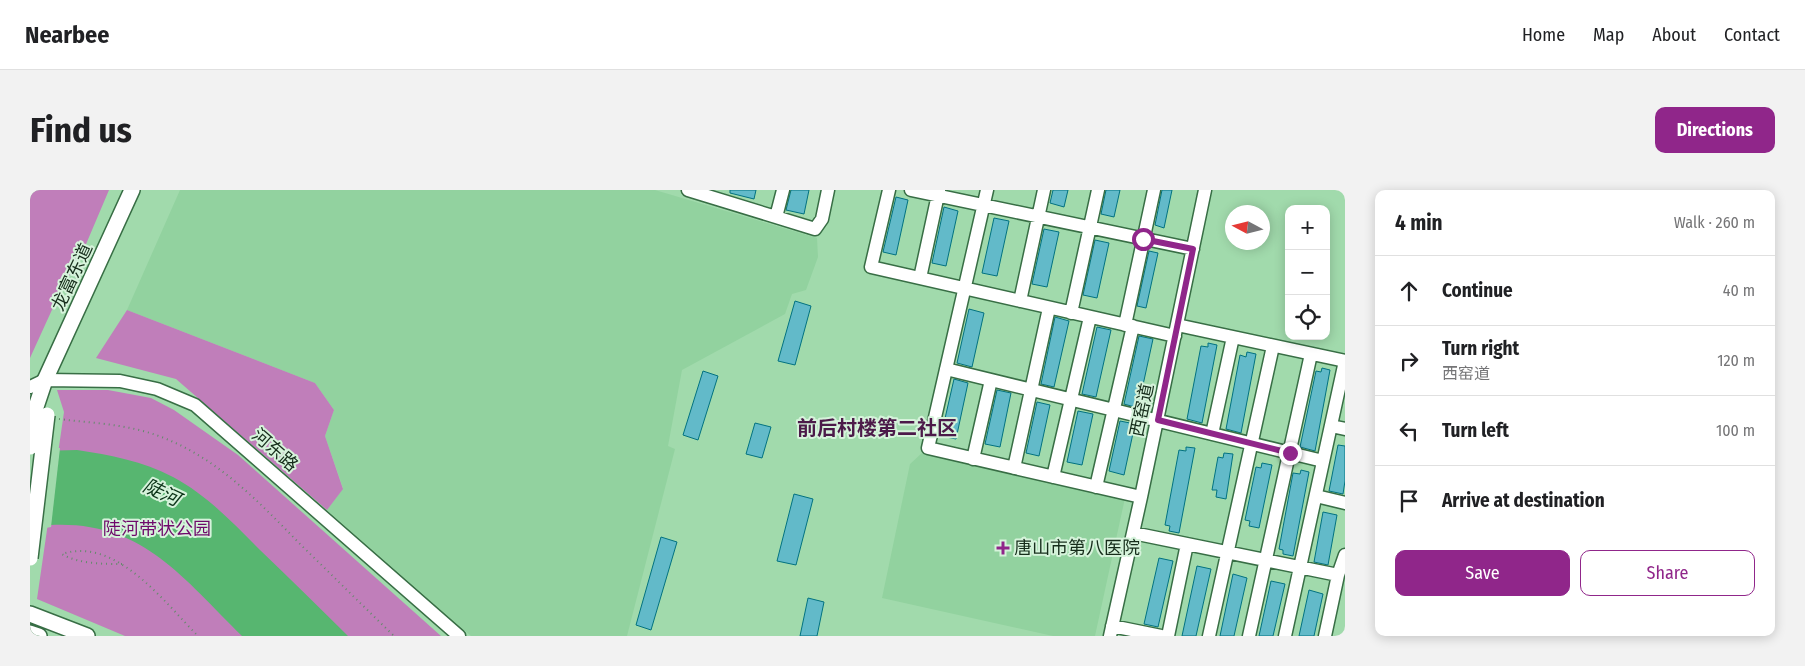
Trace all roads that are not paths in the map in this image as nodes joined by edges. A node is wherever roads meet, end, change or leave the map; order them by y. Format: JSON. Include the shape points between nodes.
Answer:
{"nodes":[{"id":1,"x":132,"y":190,"type":"edge"},
{"id":2,"x":688,"y":190,"type":"edge"},
{"id":3,"x":783,"y":190,"type":"edge"},
{"id":4,"x":828,"y":190,"type":"edge"},
{"id":5,"x":889,"y":190,"type":"edge"},
{"id":6,"x":912,"y":190,"type":"edge"},
{"id":7,"x":987,"y":190,"type":"edge"},
{"id":8,"x":1044,"y":190,"type":"edge"},
{"id":9,"x":1098,"y":190,"type":"edge"},
{"id":10,"x":1154,"y":190,"type":"edge"},
{"id":11,"x":1205,"y":190,"type":"edge"},
{"id":12,"x":939,"y":193,"type":"edge"},
{"id":13,"x":727,"y":196,"type":"edge"},
{"id":14,"x":984,"y":205,"type":"junction"},
{"id":15,"x":776,"y":217,"type":"junction"},
{"id":16,"x":1038,"y":217,"type":"junction"},
{"id":17,"x":1090,"y":228,"type":"junction"},
{"id":18,"x":1143,"y":239,"type":"junction"},
{"id":19,"x":1193,"y":249,"type":"junction"},
{"id":20,"x":920,"y":278,"type":"junction"},
{"id":21,"x":965,"y":289,"type":"junction"},
{"id":22,"x":1020,"y":301,"type":"junction"},
{"id":23,"x":1049,"y":308,"type":"junction"},
{"id":24,"x":1072,"y":313,"type":"junction"},
{"id":25,"x":1090,"y":317,"type":"junction"},
{"id":26,"x":1128,"y":326,"type":"junction"},
{"id":27,"x":1176,"y":331,"type":"junction"},
{"id":28,"x":1233,"y":337,"type":"junction"},
{"id":29,"x":1273,"y":346,"type":"junction"},
{"id":30,"x":1312,"y":354,"type":"junction"},
{"id":31,"x":1345,"y":361,"type":"edge"},
{"id":32,"x":946,"y":368,"type":"junction"},
{"id":33,"x":45,"y":380,"type":"junction"},
{"id":34,"x":991,"y":380,"type":"junction"},
{"id":35,"x":30,"y":387,"type":"edge"},
{"id":36,"x":1032,"y":390,"type":"junction"},
{"id":37,"x":1072,"y":399,"type":"junction"},
{"id":38,"x":1114,"y":410,"type":"junction"},
{"id":39,"x":45,"y":415,"type":"junction"},
{"id":40,"x":1158,"y":420,"type":"junction"},
{"id":41,"x":1331,"y":426,"type":"junction"},
{"id":42,"x":1345,"y":429,"type":"edge"},
{"id":43,"x":1212,"y":434,"type":"junction"},
{"id":44,"x":1251,"y":443,"type":"junction"},
{"id":45,"x":30,"y":448,"type":"edge"},
{"id":46,"x":1290,"y":453,"type":"junction"},
{"id":47,"x":973,"y":458,"type":"junction"},
{"id":48,"x":1323,"y":461,"type":"junction"},
{"id":49,"x":1014,"y":468,"type":"junction"},
{"id":50,"x":1053,"y":477,"type":"junction"},
{"id":51,"x":1096,"y":487,"type":"junction"},
{"id":52,"x":1316,"y":496,"type":"junction"},
{"id":53,"x":1141,"y":498,"type":"junction"},
{"id":54,"x":1345,"y":503,"type":"edge"},
{"id":55,"x":1133,"y":533,"type":"junction"},
{"id":56,"x":1188,"y":544,"type":"junction"},
{"id":57,"x":1227,"y":552,"type":"junction"},
{"id":58,"x":1345,"y":555,"type":"edge"},
{"id":59,"x":30,"y":558,"type":"edge"},
{"id":60,"x":1266,"y":561,"type":"junction"},
{"id":61,"x":1300,"y":568,"type":"junction"},
{"id":62,"x":1338,"y":575,"type":"junction"},
{"id":63,"x":30,"y":614,"type":"edge"},
{"id":64,"x":1111,"y":631,"type":"edge"},
{"id":65,"x":30,"y":633,"type":"edge"},
{"id":66,"x":39,"y":636,"type":"edge"},
{"id":67,"x":87,"y":636,"type":"edge"},
{"id":68,"x":460,"y":636,"type":"edge"},
{"id":69,"x":1161,"y":636,"type":"edge"},
{"id":70,"x":1168,"y":636,"type":"edge"},
{"id":71,"x":1209,"y":636,"type":"edge"},
{"id":72,"x":1249,"y":636,"type":"edge"},
{"id":73,"x":1286,"y":636,"type":"edge"},
{"id":74,"x":1325,"y":636,"type":"edge"}],
"edges":[{"from":1,"to":33,"type":"main road","name":"龙富东道"},
{"from":2,"to":13,"type":"street"},
{"from":3,"to":15,"type":"street"},
{"from":4,"to":15,"type":"street","via":[[822,219],[815,229]]},
{"from":5,"to":20,"type":"street","via":[[871,268]]},
{"from":6,"to":12,"type":"street"},
{"from":7,"to":14,"type":"street"},
{"from":8,"to":16,"type":"street"},
{"from":9,"to":17,"type":"street"},
{"from":10,"to":18,"type":"street"},
{"from":11,"to":19,"type":"street","name":"西窑道"},
{"from":12,"to":14,"type":"street"},
{"from":12,"to":20,"type":"street"},
{"from":13,"to":15,"type":"street"},
{"from":14,"to":16,"type":"street"},
{"from":14,"to":21,"type":"street"},
{"from":16,"to":17,"type":"street"},
{"from":16,"to":22,"type":"street"},
{"from":17,"to":18,"type":"street"},
{"from":17,"to":24,"type":"street"},
{"from":18,"to":19,"type":"street"},
{"from":18,"to":26,"type":"street"},
{"from":19,"to":27,"type":"street","name":"西窑道"},
{"from":20,"to":21,"type":"street"},
{"from":21,"to":22,"type":"street"},
{"from":21,"to":32,"type":"street"},
{"from":22,"to":23,"type":"street"},
{"from":23,"to":24,"type":"street"},
{"from":23,"to":36,"type":"street"},
{"from":24,"to":25,"type":"street"},
{"from":25,"to":26,"type":"street"},
{"from":25,"to":37,"type":"street"},
{"from":26,"to":27,"type":"street"},
{"from":26,"to":38,"type":"street"},
{"from":27,"to":28,"type":"street"},
{"from":27,"to":40,"type":"street","name":"西窑道"},
{"from":28,"to":29,"type":"street"},
{"from":28,"to":43,"type":"street"},
{"from":29,"to":30,"type":"street"},
{"from":29,"to":44,"type":"street"},
{"from":30,"to":31,"type":"street"},
{"from":30,"to":46,"type":"street"},
{"from":31,"to":41,"type":"street"},
{"from":32,"to":34,"type":"street"},
{"from":32,"to":47,"type":"street","via":[[928,448]]},
{"from":33,"to":35,"type":"street","name":"河东路"},
{"from":33,"to":39,"type":"main road","name":"龙富东道"},
{"from":33,"to":68,"type":"street","name":"河东路","via":[[120,381],[157,389],[195,405]]},
{"from":34,"to":36,"type":"street"},
{"from":34,"to":47,"type":"street"},
{"from":36,"to":37,"type":"street"},
{"from":36,"to":49,"type":"street"},
{"from":37,"to":38,"type":"street"},
{"from":37,"to":50,"type":"street"},
{"from":38,"to":40,"type":"street"},
{"from":38,"to":51,"type":"street"},
{"from":39,"to":45,"type":"main road","bridge":true},
{"from":39,"to":59,"type":"main road","bridge":true},
{"from":40,"to":43,"type":"street"},
{"from":40,"to":53,"type":"street","name":"西窑道"},
{"from":41,"to":42,"type":"street"},
{"from":41,"to":48,"type":"street"},
{"from":43,"to":44,"type":"street"},
{"from":44,"to":46,"type":"street"},
{"from":44,"to":57,"type":"street"},
{"from":46,"to":48,"type":"street"},
{"from":46,"to":60,"type":"street"},
{"from":47,"to":49,"type":"street"},
{"from":48,"to":52,"type":"street"},
{"from":49,"to":50,"type":"street"},
{"from":50,"to":51,"type":"street"},
{"from":51,"to":53,"type":"street"},
{"from":52,"to":54,"type":"street"},
{"from":52,"to":61,"type":"street"},
{"from":53,"to":55,"type":"street","name":"西窑道"},
{"from":55,"to":56,"type":"street"},
{"from":55,"to":64,"type":"street","name":"西窑道"},
{"from":56,"to":57,"type":"street"},
{"from":56,"to":70,"type":"street"},
{"from":57,"to":60,"type":"street"},
{"from":57,"to":71,"type":"street"},
{"from":58,"to":62,"type":"street"},
{"from":60,"to":61,"type":"street"},
{"from":60,"to":72,"type":"street"},
{"from":61,"to":62,"type":"street"},
{"from":61,"to":73,"type":"street"},
{"from":62,"to":74,"type":"street"},
{"from":63,"to":67,"type":"main road"},
{"from":64,"to":69,"type":"street"},
{"from":65,"to":66,"type":"main road"}]}
